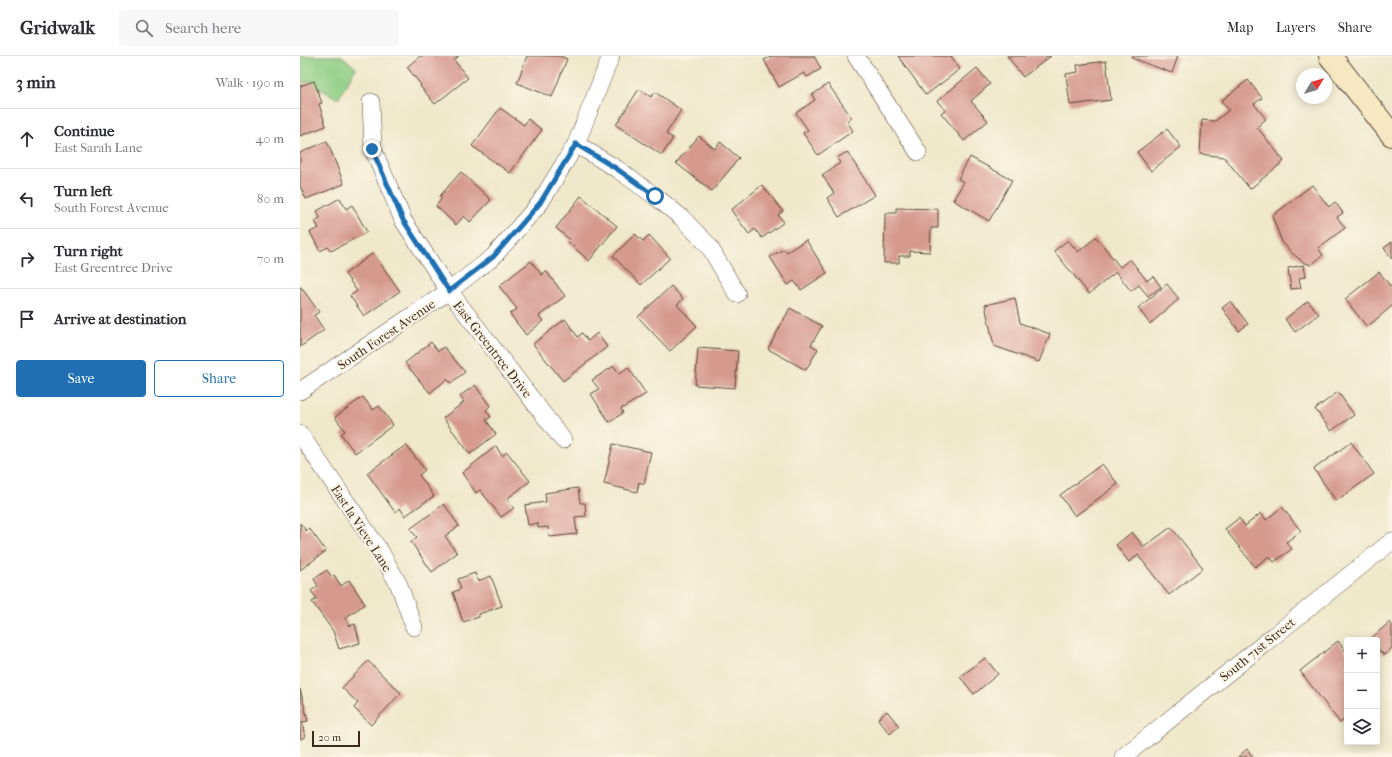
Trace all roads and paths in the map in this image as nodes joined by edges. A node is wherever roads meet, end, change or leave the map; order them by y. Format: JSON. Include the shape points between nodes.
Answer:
{"nodes":[{"id":1,"x":611,"y":56,"type":"edge"},
{"id":2,"x":856,"y":56,"type":"edge"},
{"id":3,"x":1330,"y":56,"type":"edge"},
{"id":4,"x":371,"y":102,"type":"dead end"},
{"id":5,"x":1392,"y":135,"type":"edge"},
{"id":6,"x":576,"y":144,"type":"junction"},
{"id":7,"x":918,"y":152,"type":"dead end"},
{"id":8,"x":449,"y":291,"type":"junction"},
{"id":9,"x":737,"y":294,"type":"dead end"},
{"id":10,"x":300,"y":391,"type":"edge"},
{"id":11,"x":300,"y":434,"type":"edge"},
{"id":12,"x":563,"y":440,"type":"dead end"},
{"id":13,"x":1392,"y":541,"type":"edge"},
{"id":14,"x":414,"y":627,"type":"dead end"},
{"id":15,"x":1123,"y":757,"type":"edge"}],
"edges":[{"from":1,"to":6,"type":"street","name":"South Forest Avenue"},
{"from":2,"to":7,"type":"street"},
{"from":3,"to":5,"type":"main road"},
{"from":4,"to":8,"type":"street","name":"East Greentree Drive","via":[[372,149],[403,220]]},
{"from":6,"to":8,"type":"street","name":"South Forest Avenue","via":[[540,203],[493,257]]},
{"from":6,"to":9,"type":"street","via":[[617,169],[682,218],[709,246]]},
{"from":8,"to":10,"type":"street","name":"South Forest Avenue"},
{"from":8,"to":12,"type":"street","name":"East Greentree Drive"},
{"from":11,"to":14,"type":"street","name":"East la Vieve Lane","via":[[380,551],[399,585]]},
{"from":13,"to":15,"type":"street","name":"South 71st Street"}]}
